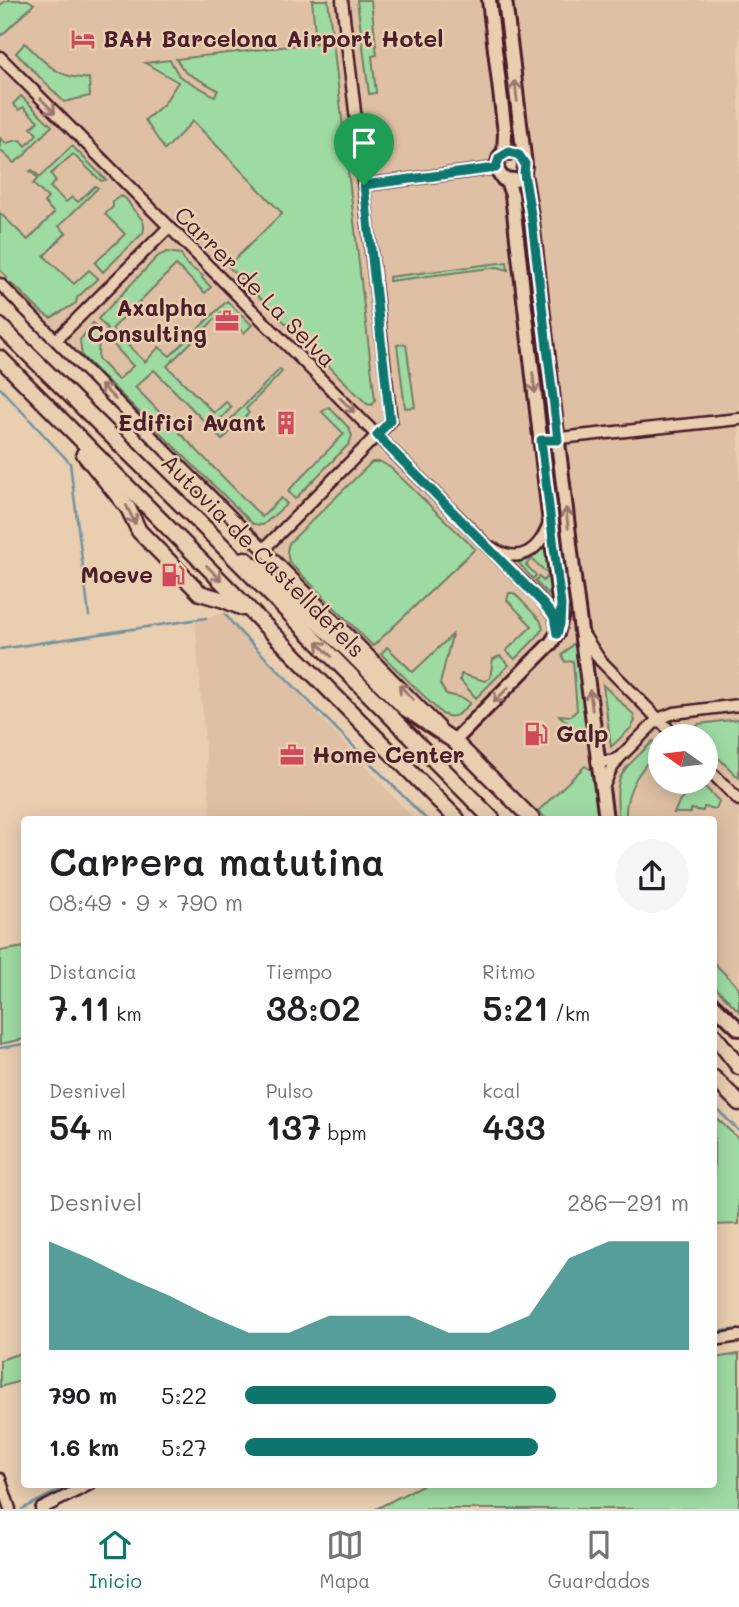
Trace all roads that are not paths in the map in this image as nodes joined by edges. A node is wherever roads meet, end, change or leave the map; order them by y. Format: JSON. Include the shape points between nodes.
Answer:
{"nodes":[{"id":1,"x":342,"y":0,"type":"edge"},
{"id":2,"x":489,"y":0,"type":"edge"},
{"id":3,"x":505,"y":0,"type":"edge"},
{"id":4,"x":0,"y":57,"type":"edge"},
{"id":5,"x":504,"y":153,"type":"junction"},
{"id":6,"x":523,"y":159,"type":"junction"},
{"id":7,"x":496,"y":168,"type":"junction"},
{"id":8,"x":524,"y":173,"type":"junction"},
{"id":9,"x":507,"y":181,"type":"junction"},
{"id":10,"x":364,"y":185,"type":"junction"},
{"id":11,"x":168,"y":228,"type":"junction"},
{"id":12,"x":0,"y":284,"type":"edge"},
{"id":13,"x":0,"y":326,"type":"edge"},
{"id":14,"x":55,"y":340,"type":"junction"},
{"id":15,"x":0,"y":358,"type":"edge"},
{"id":16,"x":27,"y":386,"type":"junction"},
{"id":17,"x":739,"y":419,"type":"edge"},
{"id":18,"x":377,"y":435,"type":"junction"},
{"id":19,"x":541,"y":440,"type":"junction"},
{"id":20,"x":558,"y":440,"type":"junction"},
{"id":21,"x":550,"y":519,"type":"junction"},
{"id":22,"x":208,"y":531,"type":"junction"},
{"id":23,"x":483,"y":544,"type":"junction"},
{"id":24,"x":264,"y":549,"type":"junction"},
{"id":25,"x":258,"y":617,"type":"junction"},
{"id":26,"x":559,"y":629,"type":"junction"},
{"id":27,"x":583,"y":634,"type":"junction"},
{"id":28,"x":739,"y":705,"type":"edge"},
{"id":29,"x":658,"y":719,"type":"junction"},
{"id":30,"x":663,"y":724,"type":"edge"},
{"id":31,"x":454,"y":741,"type":"junction"},
{"id":32,"x":619,"y":758,"type":"junction"},
{"id":33,"x":597,"y":761,"type":"junction"},
{"id":34,"x":718,"y":779,"type":"edge"},
{"id":35,"x":602,"y":792,"type":"junction"},
{"id":36,"x":739,"y":800,"type":"edge"},
{"id":37,"x":454,"y":816,"type":"edge"},
{"id":38,"x":489,"y":816,"type":"edge"},
{"id":39,"x":529,"y":816,"type":"edge"},
{"id":40,"x":606,"y":816,"type":"edge"},
{"id":41,"x":717,"y":1008,"type":"edge"},
{"id":42,"x":739,"y":1029,"type":"edge"},
{"id":43,"x":717,"y":1039,"type":"edge"},
{"id":44,"x":717,"y":1046,"type":"edge"},
{"id":45,"x":739,"y":1068,"type":"edge"},
{"id":46,"x":717,"y":1081,"type":"edge"},
{"id":47,"x":739,"y":1103,"type":"edge"},
{"id":48,"x":739,"y":1336,"type":"edge"},
{"id":49,"x":717,"y":1340,"type":"edge"},
{"id":50,"x":0,"y":1479,"type":"edge"},
{"id":51,"x":82,"y":1488,"type":"edge"},
{"id":52,"x":10,"y":1509,"type":"edge"},
{"id":53,"x":41,"y":1509,"type":"edge"}],
"edges":[{"from":1,"to":10,"type":"street"},
{"from":2,"to":5,"type":"main road"},
{"from":6,"to":3,"type":"main road","one_way":true},
{"from":4,"to":11,"type":"street","name":"Carrer de La Selva","one_way":true},
{"from":5,"to":6,"type":"main road","via":[[514,152]]},
{"from":5,"to":7,"type":"main road"},
{"from":6,"to":8,"type":"main road"},
{"from":7,"to":9,"type":"main road"},
{"from":7,"to":10,"type":"street"},
{"from":8,"to":9,"type":"main road"},
{"from":8,"to":20,"type":"main road"},
{"from":9,"to":19,"type":"main road","one_way":true},
{"from":10,"to":18,"type":"street","via":[[390,421]]},
{"from":11,"to":14,"type":"street"},
{"from":11,"to":18,"type":"street","name":"Carrer de La Selva","one_way":true},
{"from":12,"to":14,"type":"street"},
{"from":13,"to":22,"type":"highway","name":"Autovia de Castelldefels"},
{"from":24,"to":14,"type":"street","one_way":true},
{"from":15,"to":16,"type":"highway","name":"Autovia de Castelldefels"},
{"from":16,"to":25,"type":"highway","name":"Autovia de Castelldefels","one_way":true},
{"from":16,"to":25,"type":"highway","one_way":true,"via":[[128,508],[139,531],[192,585],[200,593],[232,602]]},
{"from":17,"to":20,"type":"street"},
{"from":18,"to":23,"type":"street","name":"Carrer de La Selva"},
{"from":18,"to":24,"type":"street"},
{"from":19,"to":20,"type":"street"},
{"from":19,"to":21,"type":"main road"},
{"from":27,"to":20,"type":"main road","one_way":true},
{"from":21,"to":23,"type":"street","name":"Carrer de La Selva","via":[[541,542],[527,553],[504,554]]},
{"from":21,"to":26,"type":"main road","via":[[561,605]]},
{"from":22,"to":31,"type":"highway","via":[[265,575],[405,708]]},
{"from":38,"to":22,"type":"highway","name":"Autovia de Castelldefels","one_way":true},
{"from":23,"to":26,"type":"street","name":"Carrer de La Selva","via":[[551,612]]},
{"from":31,"to":24,"type":"street","one_way":true},
{"from":25,"to":37,"type":"highway","name":"Autovia de Castelldefels"},
{"from":26,"to":31,"type":"main road","one_way":true,"via":[[523,673]]},
{"from":27,"to":29,"type":"street","via":[[600,660]]},
{"from":33,"to":27,"type":"main road","one_way":true},
{"from":28,"to":29,"type":"street"},
{"from":29,"to":30,"type":"street"},
{"from":29,"to":32,"type":"street"},
{"from":31,"to":39,"type":"highway"},
{"from":32,"to":33,"type":"street"},
{"from":32,"to":35,"type":"street"},
{"from":33,"to":35,"type":"main road"},
{"from":34,"to":36,"type":"street"},
{"from":35,"to":40,"type":"main road"},
{"from":41,"to":42,"type":"main road"},
{"from":43,"to":45,"type":"highway"},
{"from":44,"to":45,"type":"highway"},
{"from":46,"to":47,"type":"highway"},
{"from":48,"to":49,"type":"street"},
{"from":50,"to":52,"type":"street"},
{"from":51,"to":53,"type":"street"}]}
